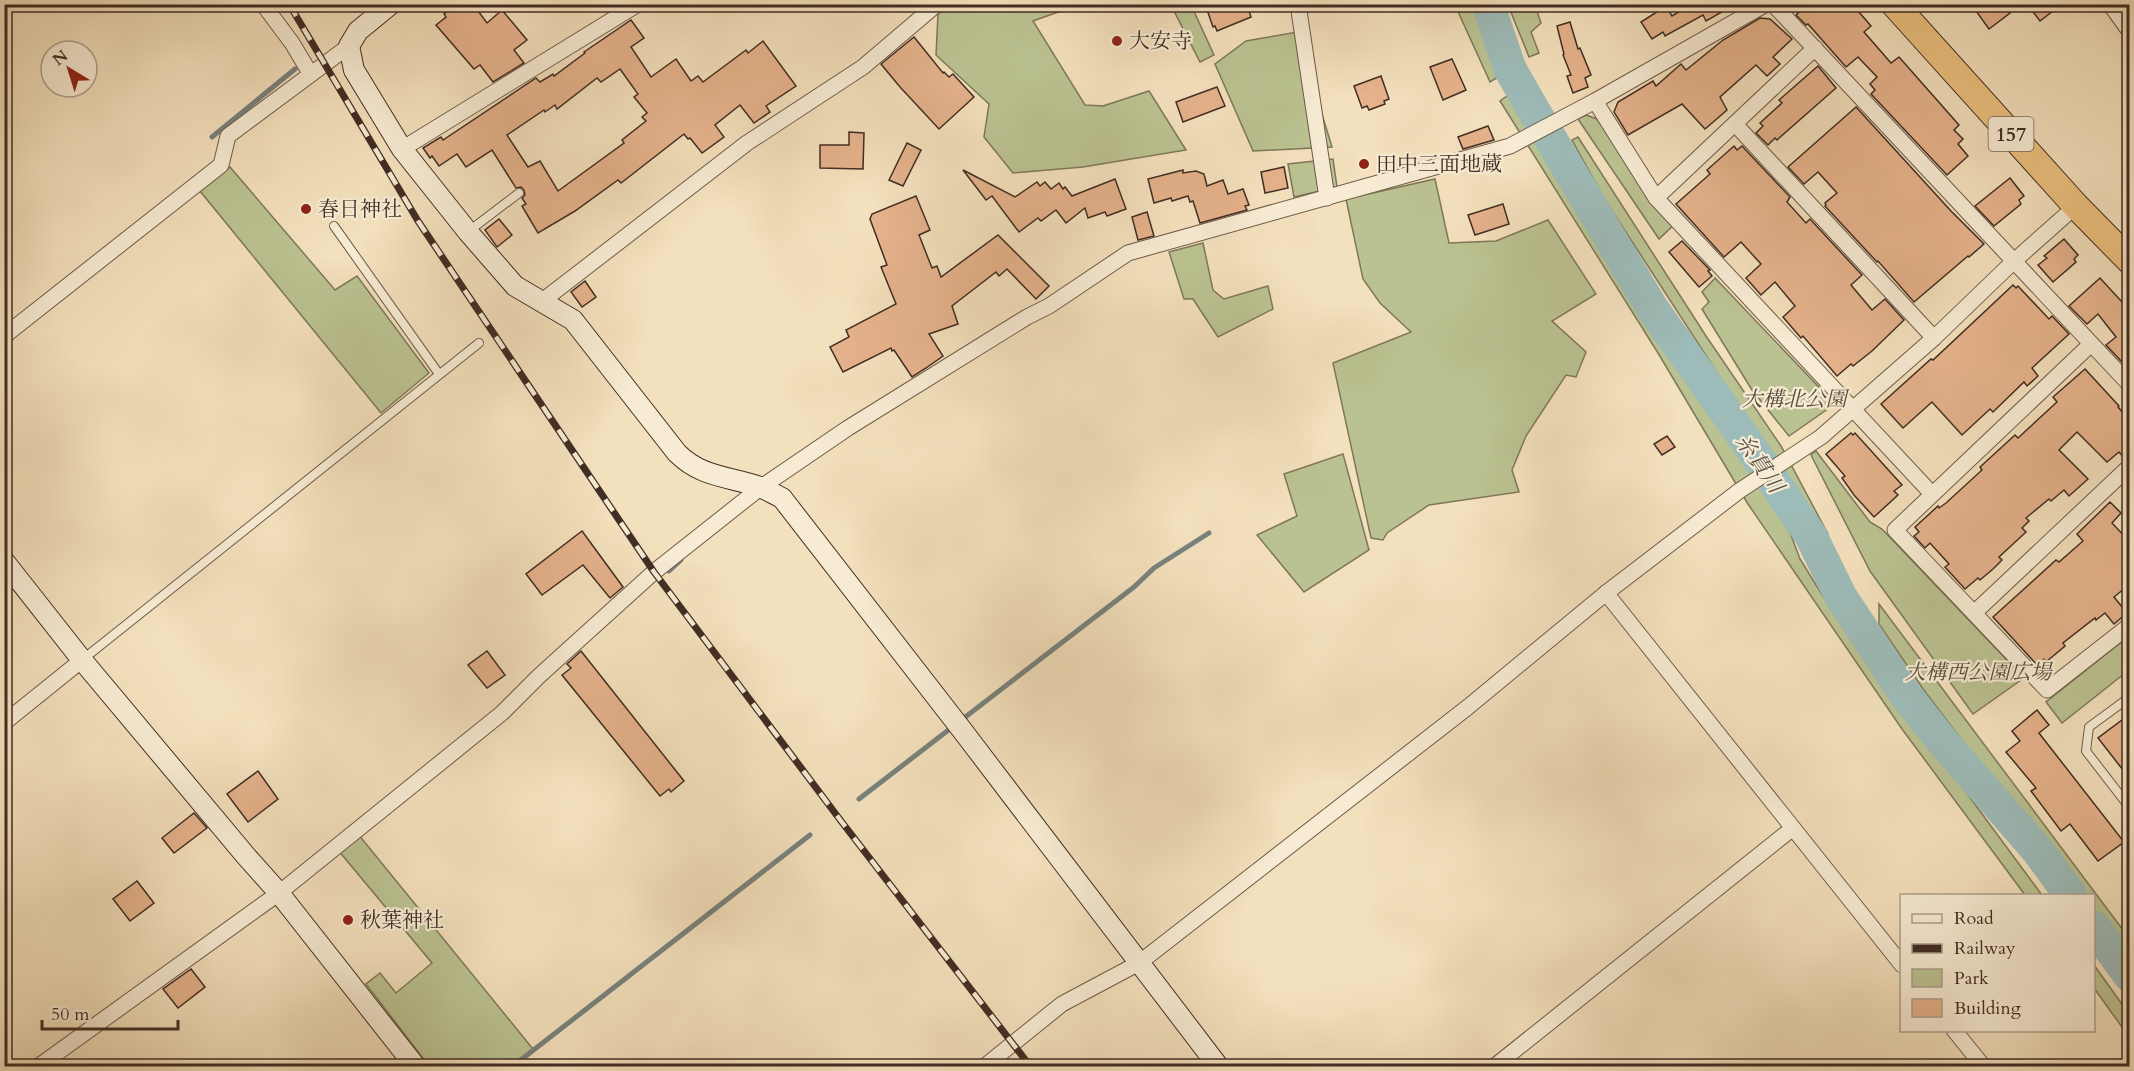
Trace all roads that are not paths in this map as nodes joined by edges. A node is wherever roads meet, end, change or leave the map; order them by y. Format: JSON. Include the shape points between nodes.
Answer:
{"nodes":[{"id":1,"x":263,"y":4,"type":"edge"},
{"id":2,"x":391,"y":4,"type":"edge"},
{"id":3,"x":638,"y":4,"type":"edge"},
{"id":4,"x":937,"y":4,"type":"edge"},
{"id":5,"x":1298,"y":4,"type":"edge"},
{"id":6,"x":1766,"y":4,"type":"edge"},
{"id":7,"x":1773,"y":4,"type":"edge"},
{"id":8,"x":1894,"y":4,"type":"edge"},
{"id":9,"x":2110,"y":4,"type":"edge"},
{"id":10,"x":2130,"y":32,"type":"edge"},
{"id":11,"x":349,"y":46,"type":"junction"},
{"id":12,"x":1815,"y":48,"type":"junction"},
{"id":13,"x":310,"y":74,"type":"junction"},
{"id":14,"x":1595,"y":101,"type":"junction"},
{"id":15,"x":1735,"y":124,"type":"junction"},
{"id":16,"x":402,"y":149,"type":"junction"},
{"id":17,"x":519,"y":193,"type":"dead end"},
{"id":18,"x":1327,"y":198,"type":"junction"},
{"id":19,"x":1656,"y":198,"type":"junction"},
{"id":20,"x":2076,"y":206,"type":"junction"},
{"id":21,"x":334,"y":226,"type":"dead end"},
{"id":22,"x":468,"y":232,"type":"junction"},
{"id":23,"x":2014,"y":261,"type":"junction"},
{"id":24,"x":2130,"y":261,"type":"edge"},
{"id":25,"x":541,"y":302,"type":"junction"},
{"id":26,"x":4,"y":336,"type":"edge"},
{"id":27,"x":1934,"y":338,"type":"junction"},
{"id":28,"x":479,"y":343,"type":"dead end"},
{"id":29,"x":2091,"y":344,"type":"junction"},
{"id":30,"x":439,"y":374,"type":"junction"},
{"id":31,"x":2130,"y":385,"type":"edge"},
{"id":32,"x":1853,"y":410,"type":"junction"},
{"id":33,"x":2130,"y":466,"type":"edge"},
{"id":34,"x":760,"y":488,"type":"junction"},
{"id":35,"x":1932,"y":494,"type":"junction"},
{"id":36,"x":4,"y":561,"type":"edge"},
{"id":37,"x":1606,"y":593,"type":"junction"},
{"id":38,"x":1974,"y":613,"type":"junction"},
{"id":39,"x":2130,"y":625,"type":"edge"},
{"id":40,"x":82,"y":660,"type":"junction"},
{"id":41,"x":2130,"y":697,"type":"edge"},
{"id":42,"x":4,"y":723,"type":"edge"},
{"id":43,"x":2130,"y":808,"type":"edge"},
{"id":44,"x":1793,"y":828,"type":"junction"},
{"id":45,"x":279,"y":893,"type":"junction"},
{"id":46,"x":1900,"y":962,"type":"edge"},
{"id":47,"x":1139,"y":963,"type":"junction"},
{"id":48,"x":1956,"y":1032,"type":"edge"},
{"id":49,"x":39,"y":1066,"type":"edge"},
{"id":50,"x":415,"y":1066,"type":"edge"},
{"id":51,"x":985,"y":1066,"type":"edge"},
{"id":52,"x":1218,"y":1066,"type":"edge"},
{"id":53,"x":1495,"y":1066,"type":"edge"},
{"id":54,"x":1983,"y":1066,"type":"edge"}],
"edges":[{"from":1,"to":13,"type":"street"},
{"from":2,"to":11,"type":"street","via":[[358,31]]},
{"from":3,"to":16,"type":"street"},
{"from":4,"to":25,"type":"street","via":[[863,67],[747,143]]},
{"from":5,"to":18,"type":"street"},
{"from":6,"to":14,"type":"street"},
{"from":7,"to":12,"type":"street"},
{"from":8,"to":20,"type":"highway","number":"157"},
{"from":9,"to":10,"type":"street"},
{"from":11,"to":13,"type":"street"},
{"from":11,"to":16,"type":"street","via":[[354,70]]},
{"from":12,"to":15,"type":"street"},
{"from":12,"to":23,"type":"street"},
{"from":13,"to":26,"type":"street","via":[[228,136],[221,165]]},
{"from":14,"to":18,"type":"street","via":[[1510,146]]},
{"from":14,"to":19,"type":"street"},
{"from":15,"to":19,"type":"street"},
{"from":15,"to":27,"type":"street"},
{"from":16,"to":22,"type":"street"},
{"from":17,"to":22,"type":"lane"},
{"from":18,"to":34,"type":"street","via":[[1128,253],[1049,306],[848,428]]},
{"from":19,"to":32,"type":"street"},
{"from":20,"to":23,"type":"street"},
{"from":20,"to":24,"type":"highway","number":"157"},
{"from":21,"to":30,"type":"lane"},
{"from":22,"to":25,"type":"street","via":[[515,286]]},
{"from":23,"to":27,"type":"street"},
{"from":23,"to":29,"type":"street"},
{"from":25,"to":34,"type":"street","via":[[573,320],[689,465]]},
{"from":27,"to":32,"type":"street"},
{"from":28,"to":30,"type":"lane"},
{"from":29,"to":31,"type":"street"},
{"from":29,"to":35,"type":"street"},
{"from":30,"to":40,"type":"lane"},
{"from":32,"to":35,"type":"street"},
{"from":32,"to":37,"type":"street"},
{"from":33,"to":38,"type":"street"},
{"from":34,"to":45,"type":"street","via":[[654,572],[502,713]]},
{"from":34,"to":47,"type":"street","via":[[782,498]]},
{"from":35,"to":38,"type":"street","via":[[1895,530]]},
{"from":36,"to":40,"type":"street"},
{"from":37,"to":44,"type":"street"},
{"from":37,"to":47,"type":"street","via":[[1468,707]]},
{"from":38,"to":39,"type":"street","via":[[2047,690]]},
{"from":40,"to":42,"type":"street"},
{"from":40,"to":45,"type":"street"},
{"from":41,"to":43,"type":"lane","via":[[2089,728],[2086,751]]},
{"from":44,"to":46,"type":"street"},
{"from":44,"to":53,"type":"street"},
{"from":45,"to":49,"type":"street"},
{"from":45,"to":50,"type":"street"},
{"from":47,"to":51,"type":"street","via":[[1062,1004]]},
{"from":47,"to":52,"type":"street"},
{"from":48,"to":54,"type":"street"}]}
